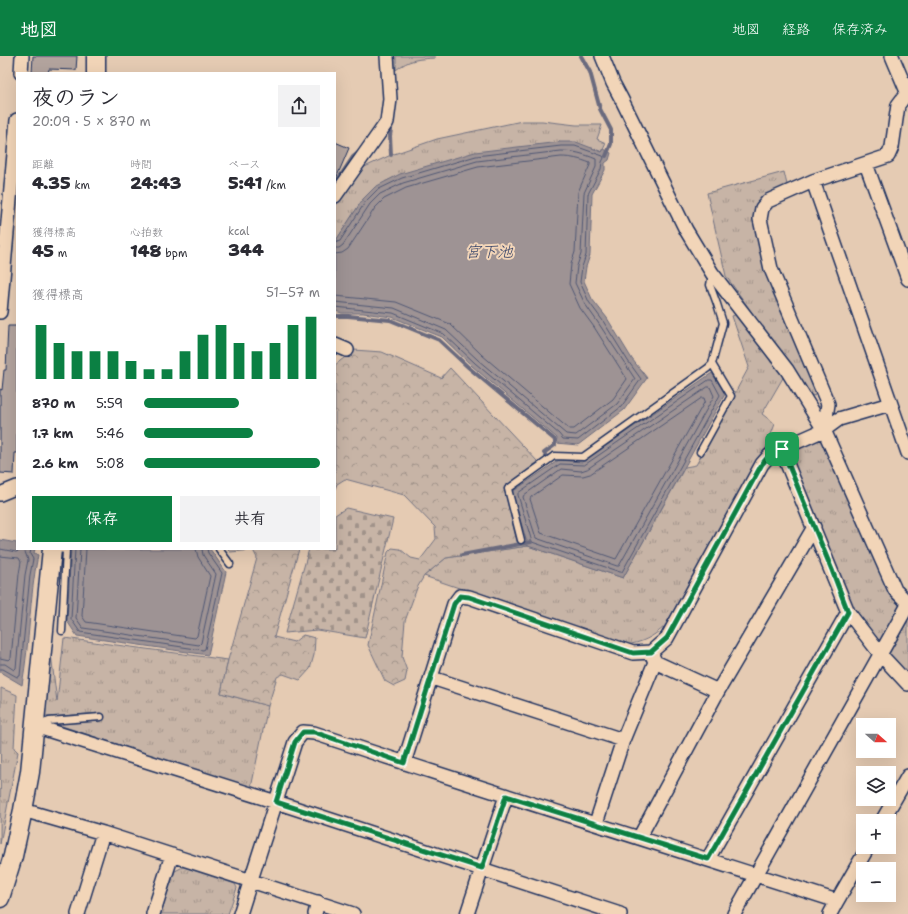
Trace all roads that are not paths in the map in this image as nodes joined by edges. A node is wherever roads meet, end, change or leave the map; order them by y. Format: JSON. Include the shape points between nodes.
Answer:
{"nodes":[{"id":1,"x":22,"y":56,"type":"edge"},
{"id":2,"x":96,"y":56,"type":"edge"},
{"id":3,"x":388,"y":56,"type":"edge"},
{"id":4,"x":602,"y":56,"type":"edge"},
{"id":5,"x":892,"y":56,"type":"edge"},
{"id":6,"x":21,"y":72,"type":"edge"},
{"id":7,"x":96,"y":72,"type":"edge"},
{"id":8,"x":908,"y":94,"type":"edge"},
{"id":9,"x":16,"y":146,"type":"edge"},
{"id":10,"x":866,"y":164,"type":"junction"},
{"id":11,"x":812,"y":182,"type":"junction"},
{"id":12,"x":336,"y":195,"type":"edge"},
{"id":13,"x":12,"y":250,"type":"edge"},
{"id":14,"x":712,"y":273,"type":"junction"},
{"id":15,"x":908,"y":279,"type":"edge"},
{"id":16,"x":0,"y":312,"type":"edge"},
{"id":17,"x":336,"y":345,"type":"edge"},
{"id":18,"x":347,"y":350,"type":"dead end"},
{"id":19,"x":712,"y":364,"type":"junction"},
{"id":20,"x":890,"y":404,"type":"junction"},
{"id":21,"x":824,"y":430,"type":"junction"},
{"id":22,"x":782,"y":449,"type":"junction"},
{"id":23,"x":700,"y":452,"type":"dead end"},
{"id":24,"x":908,"y":453,"type":"edge"},
{"id":25,"x":16,"y":487,"type":"edge"},
{"id":26,"x":0,"y":494,"type":"edge"},
{"id":27,"x":814,"y":527,"type":"junction"},
{"id":28,"x":521,"y":540,"type":"dead end"},
{"id":29,"x":52,"y":550,"type":"edge"},
{"id":30,"x":66,"y":550,"type":"edge"},
{"id":31,"x":220,"y":550,"type":"edge"},
{"id":32,"x":230,"y":564,"type":"dead end"},
{"id":33,"x":908,"y":604,"type":"edge"},
{"id":34,"x":848,"y":612,"type":"junction"},
{"id":35,"x":62,"y":630,"type":"dead end"},
{"id":36,"x":881,"y":655,"type":"junction"},
{"id":37,"x":653,"y":657,"type":"junction"},
{"id":38,"x":432,"y":678,"type":"junction"},
{"id":39,"x":908,"y":684,"type":"edge"},
{"id":40,"x":718,"y":691,"type":"junction"},
{"id":41,"x":101,"y":717,"type":"dead end"},
{"id":42,"x":35,"y":726,"type":"junction"},
{"id":43,"x":623,"y":740,"type":"junction"},
{"id":44,"x":404,"y":763,"type":"junction"},
{"id":45,"x":908,"y":776,"type":"edge"},
{"id":46,"x":506,"y":796,"type":"junction"},
{"id":47,"x":276,"y":802,"type":"junction"},
{"id":48,"x":24,"y":810,"type":"junction"},
{"id":49,"x":886,"y":814,"type":"edge"},
{"id":50,"x":596,"y":823,"type":"junction"},
{"id":51,"x":103,"y":833,"type":"junction"},
{"id":52,"x":639,"y":838,"type":"junction"},
{"id":53,"x":864,"y":854,"type":"edge"},
{"id":54,"x":172,"y":855,"type":"junction"},
{"id":55,"x":708,"y":859,"type":"junction"},
{"id":56,"x":482,"y":868,"type":"junction"},
{"id":57,"x":756,"y":874,"type":"junction"},
{"id":58,"x":251,"y":880,"type":"junction"},
{"id":59,"x":0,"y":898,"type":"edge"},
{"id":60,"x":837,"y":901,"type":"junction"},
{"id":61,"x":317,"y":908,"type":"edge"},
{"id":62,"x":78,"y":914,"type":"edge"},
{"id":63,"x":153,"y":914,"type":"edge"},
{"id":64,"x":240,"y":914,"type":"edge"},
{"id":65,"x":353,"y":914,"type":"edge"},
{"id":66,"x":467,"y":914,"type":"edge"},
{"id":67,"x":620,"y":914,"type":"edge"},
{"id":68,"x":734,"y":914,"type":"edge"},
{"id":69,"x":830,"y":914,"type":"edge"}],
"edges":[{"from":1,"to":6,"type":"street"},
{"from":2,"to":7,"type":"street"},
{"from":3,"to":12,"type":"street","via":[[390,99],[387,122]]},
{"from":4,"to":14,"type":"street","via":[[612,83],[686,230]]},
{"from":5,"to":8,"type":"street"},
{"from":8,"to":10,"type":"street","via":[[898,104],[892,147],[888,156]]},
{"from":9,"to":13,"type":"street"},
{"from":10,"to":11,"type":"street"},
{"from":10,"to":15,"type":"street"},
{"from":11,"to":20,"type":"street"},
{"from":11,"to":21,"type":"street","via":[[768,201],[762,208],[760,219],[771,269],[828,404]]},
{"from":13,"to":16,"type":"street"},
{"from":14,"to":19,"type":"lane","via":[[710,285],[723,323]]},
{"from":14,"to":21,"type":"street","via":[[787,370]]},
{"from":17,"to":18,"type":"street"},
{"from":19,"to":23,"type":"lane","via":[[730,396]]},
{"from":19,"to":28,"type":"lane","via":[[583,457],[554,456],[508,489]]},
{"from":20,"to":21,"type":"street","via":[[839,419]]},
{"from":20,"to":24,"type":"street"},
{"from":21,"to":22,"type":"street"},
{"from":21,"to":33,"type":"street","via":[[895,590]]},
{"from":22,"to":27,"type":"street"},
{"from":22,"to":37,"type":"street","via":[[769,456],[762,464],[667,638]]},
{"from":25,"to":26,"type":"street"},
{"from":27,"to":34,"type":"street"},
{"from":27,"to":40,"type":"street"},
{"from":29,"to":42,"type":"street"},
{"from":30,"to":35,"type":"lane"},
{"from":31,"to":32,"type":"lane"},
{"from":33,"to":36,"type":"street"},
{"from":34,"to":36,"type":"street"},
{"from":34,"to":55,"type":"street"},
{"from":36,"to":39,"type":"street"},
{"from":36,"to":57,"type":"street"},
{"from":37,"to":38,"type":"street","via":[[633,653],[460,596],[454,604]]},
{"from":37,"to":40,"type":"street"},
{"from":37,"to":43,"type":"street"},
{"from":38,"to":43,"type":"street"},
{"from":38,"to":44,"type":"street"},
{"from":40,"to":52,"type":"street"},
{"from":41,"to":42,"type":"lane","via":[[49,721]]},
{"from":42,"to":47,"type":"street"},
{"from":42,"to":48,"type":"street"},
{"from":43,"to":50,"type":"street"},
{"from":44,"to":46,"type":"street"},
{"from":44,"to":47,"type":"street","via":[[314,732],[303,732],[295,742]]},
{"from":45,"to":49,"type":"street"},
{"from":46,"to":50,"type":"street"},
{"from":46,"to":56,"type":"street"},
{"from":47,"to":56,"type":"street"},
{"from":47,"to":58,"type":"street"},
{"from":48,"to":51,"type":"street"},
{"from":48,"to":59,"type":"street"},
{"from":50,"to":52,"type":"street"},
{"from":51,"to":54,"type":"street"},
{"from":51,"to":62,"type":"street"},
{"from":52,"to":55,"type":"street"},
{"from":53,"to":60,"type":"street"},
{"from":54,"to":58,"type":"street"},
{"from":54,"to":63,"type":"street"},
{"from":55,"to":57,"type":"street"},
{"from":56,"to":66,"type":"street"},
{"from":56,"to":67,"type":"street"},
{"from":57,"to":60,"type":"street"},
{"from":57,"to":68,"type":"street"},
{"from":58,"to":61,"type":"street"},
{"from":58,"to":64,"type":"street"},
{"from":60,"to":69,"type":"street"},
{"from":61,"to":65,"type":"street"}]}
